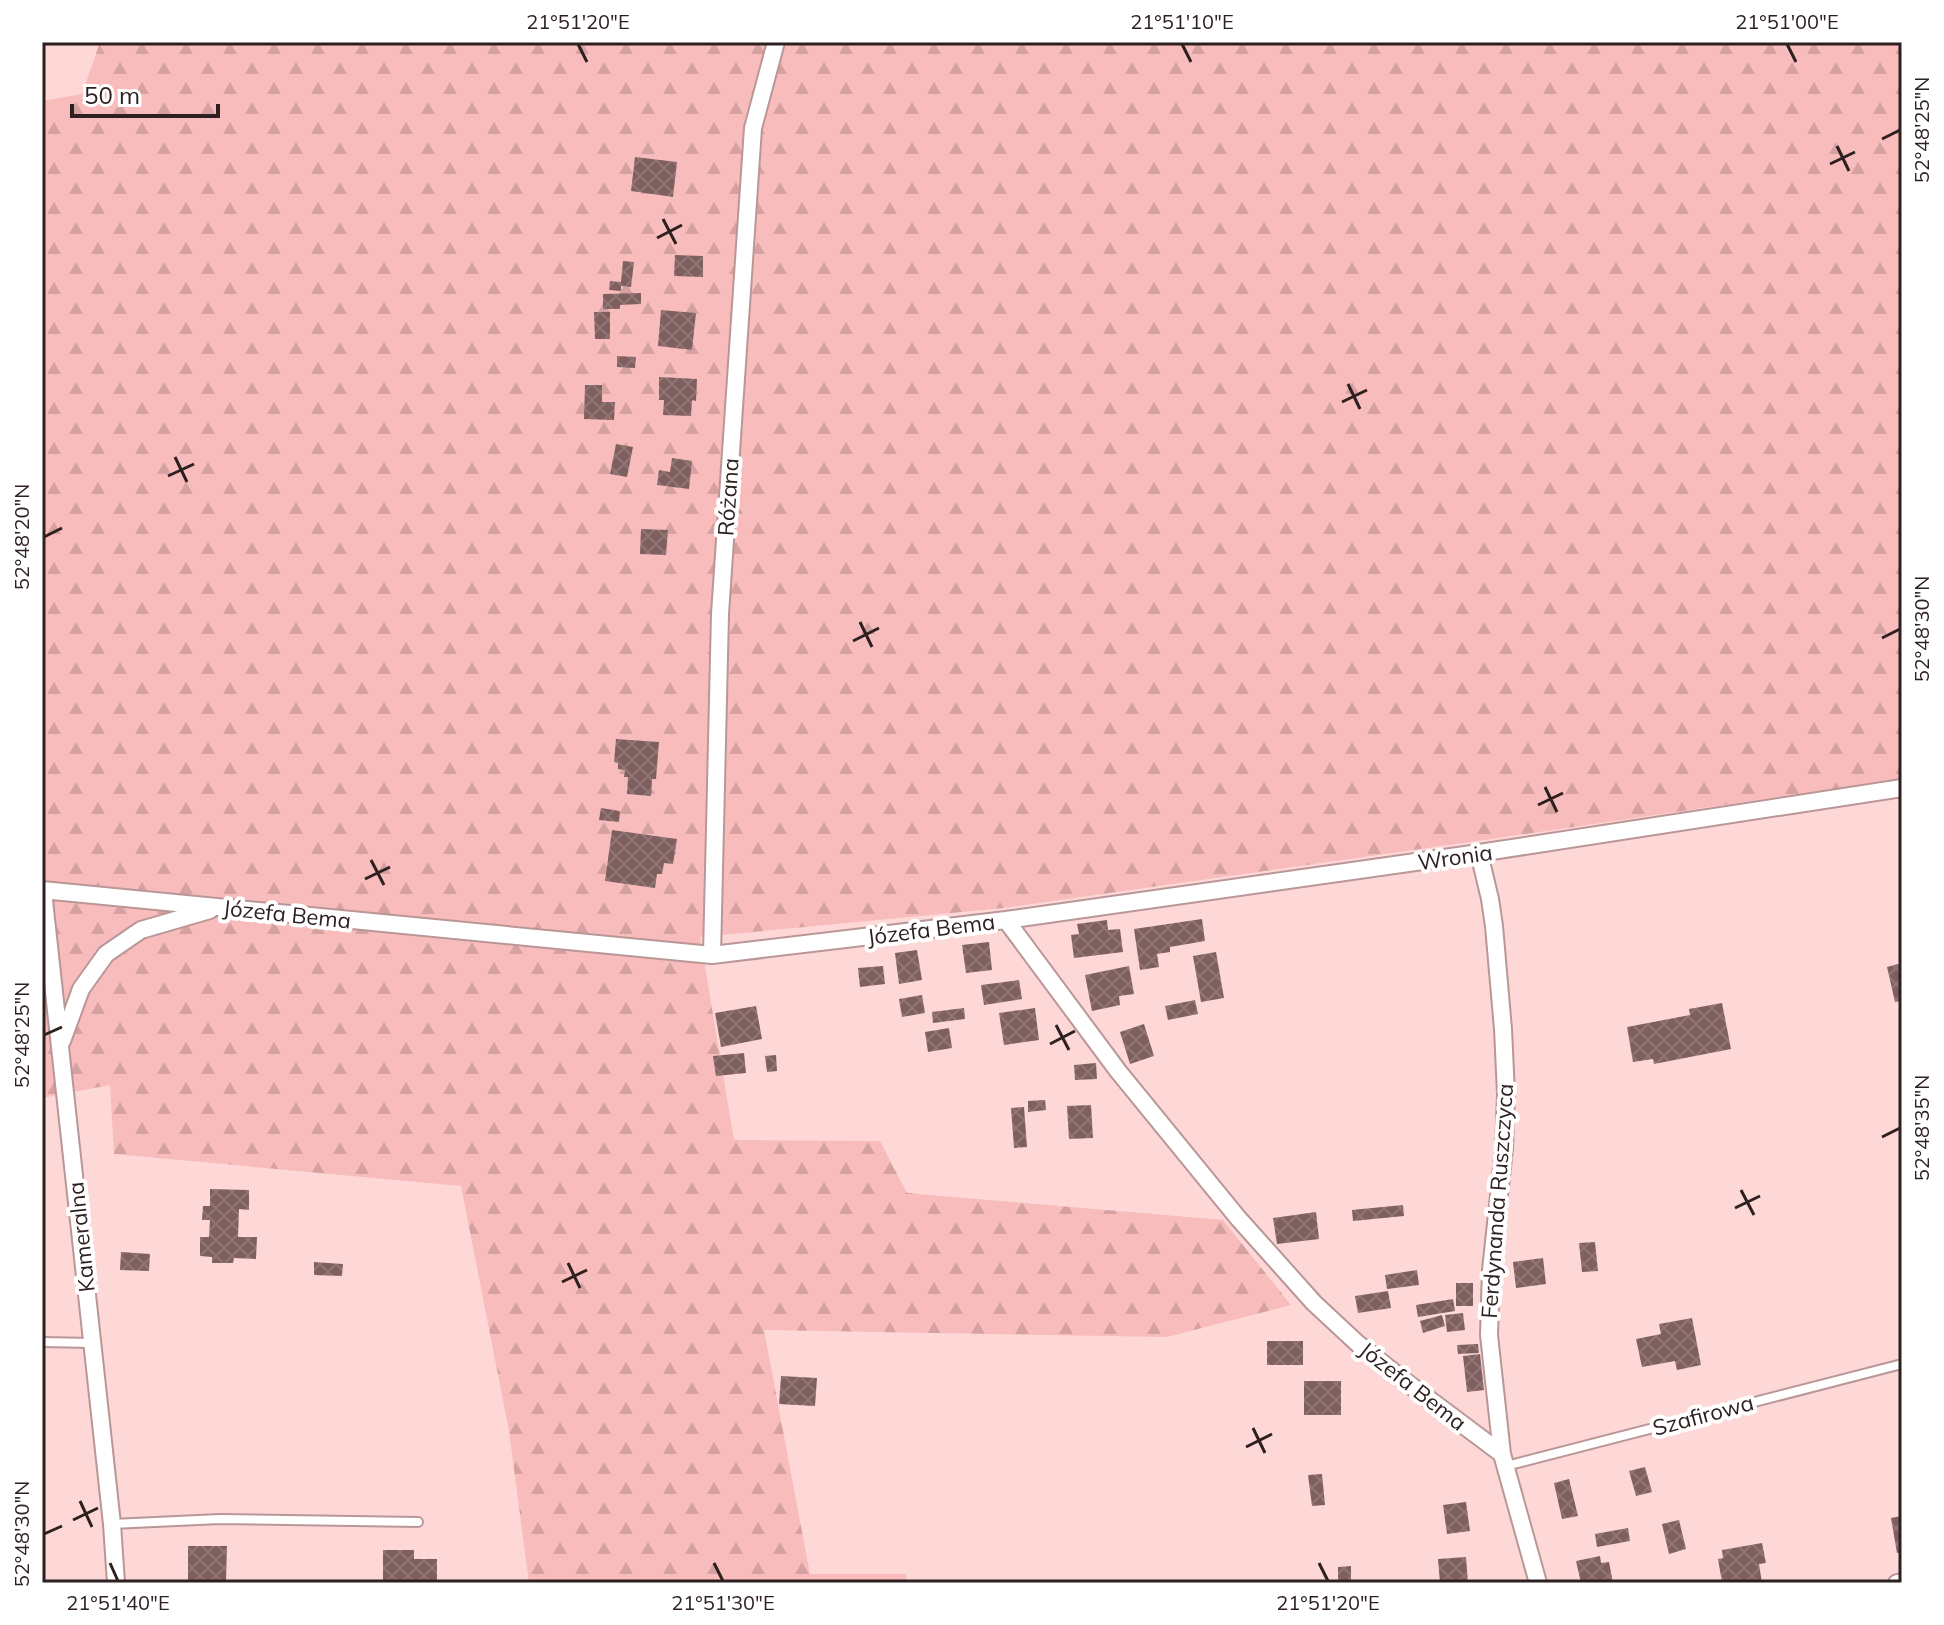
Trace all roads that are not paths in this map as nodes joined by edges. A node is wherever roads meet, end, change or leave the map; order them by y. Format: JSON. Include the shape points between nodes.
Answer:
{"nodes":[{"id":1,"x":776,"y":42,"type":"edge"},
{"id":2,"x":1902,"y":788,"type":"edge"},
{"id":3,"x":1479,"y":853,"type":"junction"},
{"id":4,"x":43,"y":890,"type":"edge"},
{"id":5,"x":218,"y":908,"type":"junction"},
{"id":6,"x":1006,"y":920,"type":"junction"},
{"id":7,"x":712,"y":955,"type":"junction"},
{"id":8,"x":60,"y":1046,"type":"junction"},
{"id":9,"x":42,"y":1342,"type":"edge"},
{"id":10,"x":92,"y":1343,"type":"junction"},
{"id":11,"x":1902,"y":1364,"type":"edge"},
{"id":12,"x":1503,"y":1460,"type":"junction"},
{"id":13,"x":418,"y":1522,"type":"dead end"},
{"id":14,"x":112,"y":1524,"type":"junction"},
{"id":15,"x":116,"y":1583,"type":"edge"},
{"id":16,"x":1538,"y":1583,"type":"edge"}],
"edges":[{"from":1,"to":7,"type":"street","name":"Różana","via":[[753,128],[720,614]]},
{"from":2,"to":3,"type":"street","name":"Wronia"},
{"from":3,"to":6,"type":"street","name":"Wronia"},
{"from":3,"to":12,"type":"street","name":"Ferdynanda Ruszczyca","via":[[1494,926],[1506,1094],[1489,1335]]},
{"from":4,"to":5,"type":"street","name":"Józefa Bema"},
{"from":4,"to":8,"type":"street","name":"Kameralna"},
{"from":5,"to":7,"type":"street","name":"Józefa Bema"},
{"from":5,"to":8,"type":"street","via":[[141,930],[106,954],[81,989]]},
{"from":6,"to":7,"type":"street","name":"Józefa Bema"},
{"from":6,"to":12,"type":"street","name":"Józefa Bema","via":[[1128,1082],[1314,1303]]},
{"from":8,"to":10,"type":"street","name":"Kameralna"},
{"from":9,"to":10,"type":"lane"},
{"from":10,"to":14,"type":"street","name":"Kameralna"},
{"from":11,"to":12,"type":"lane","name":"Szafirowa"},
{"from":12,"to":16,"type":"street"},
{"from":13,"to":14,"type":"lane","via":[[220,1519]]},
{"from":14,"to":15,"type":"street","name":"Kameralna"}]}
